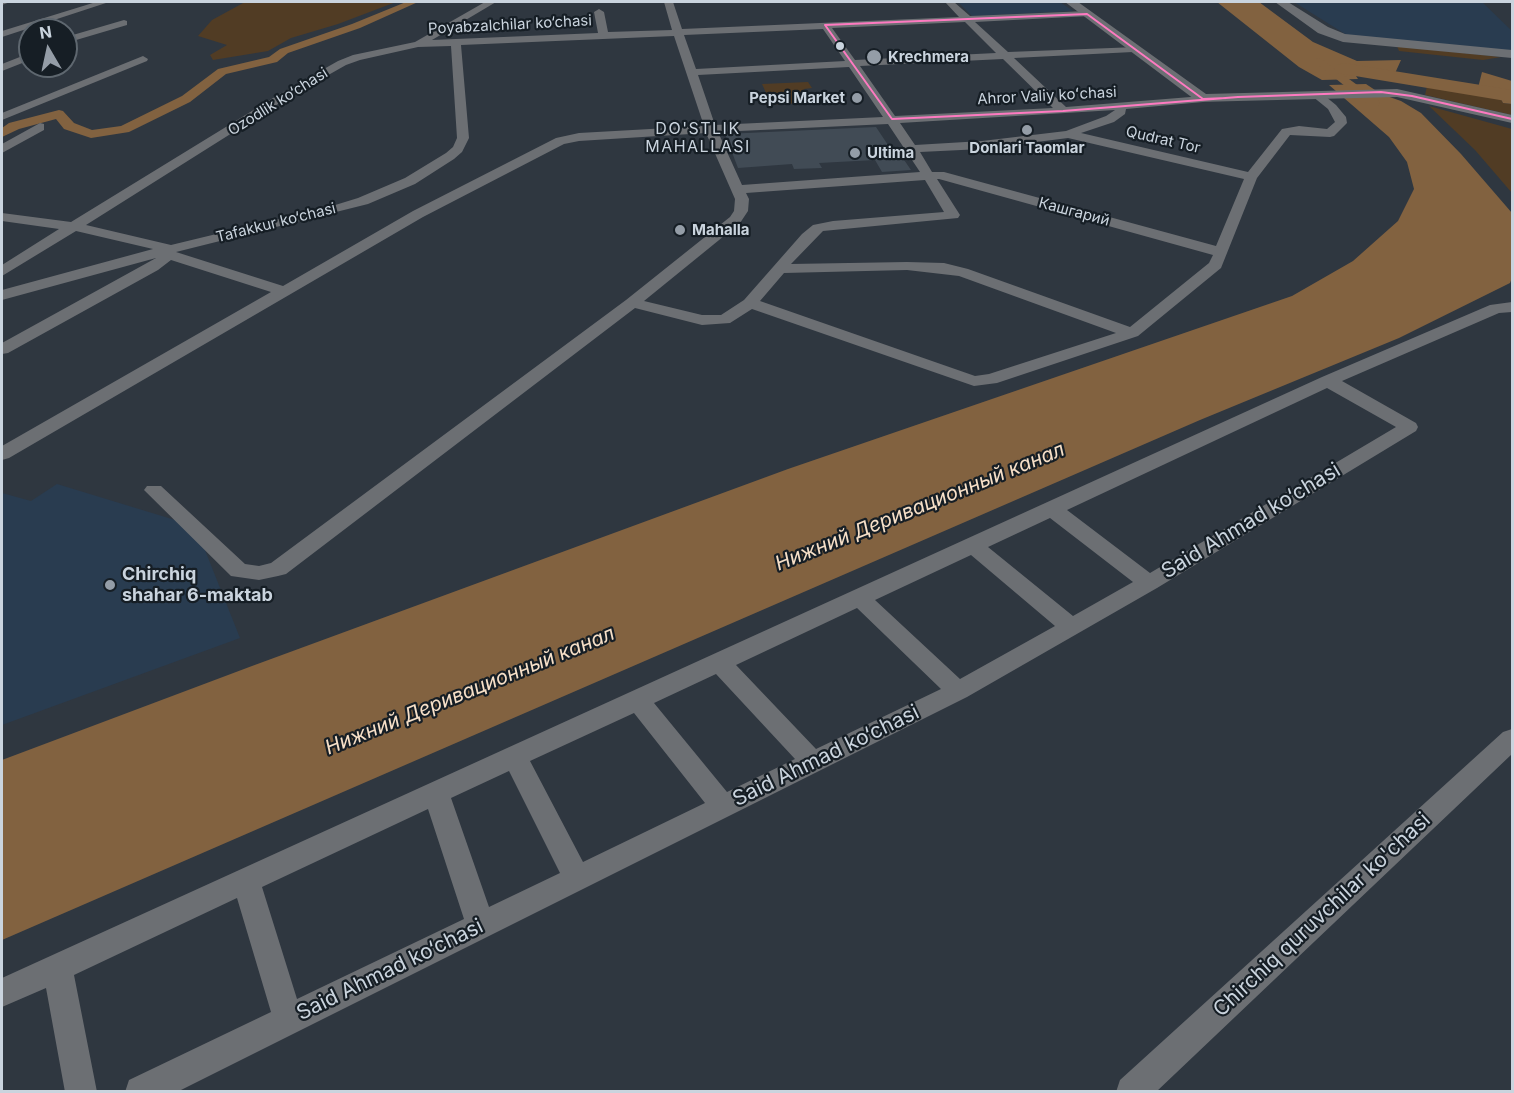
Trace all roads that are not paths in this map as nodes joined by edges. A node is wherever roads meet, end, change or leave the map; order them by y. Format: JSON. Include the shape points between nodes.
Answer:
{"nodes":[{"id":1,"x":104,"y":2,"type":"edge"},
{"id":2,"x":491,"y":2,"type":"edge"},
{"id":3,"x":668,"y":2,"type":"edge"},
{"id":4,"x":949,"y":2,"type":"edge"},
{"id":5,"x":1071,"y":2,"type":"edge"},
{"id":6,"x":1281,"y":2,"type":"edge"},
{"id":7,"x":599,"y":12,"type":"dead end"},
{"id":8,"x":1087,"y":14,"type":"junction"},
{"id":9,"x":965,"y":19,"type":"junction"},
{"id":10,"x":124,"y":23,"type":"dead end"},
{"id":11,"x":825,"y":25,"type":"junction"},
{"id":12,"x":678,"y":32,"type":"junction"},
{"id":13,"x":2,"y":34,"type":"edge"},
{"id":14,"x":78,"y":36,"type":"edge"},
{"id":15,"x":604,"y":36,"type":"junction"},
{"id":16,"x":456,"y":42,"type":"junction"},
{"id":17,"x":418,"y":44,"type":"junction"},
{"id":18,"x":1133,"y":49,"type":"junction"},
{"id":19,"x":1512,"y":54,"type":"edge"},
{"id":20,"x":1004,"y":56,"type":"junction"},
{"id":21,"x":143,"y":59,"type":"dead end"},
{"id":22,"x":18,"y":61,"type":"edge"},
{"id":23,"x":850,"y":63,"type":"junction"},
{"id":24,"x":2,"y":68,"type":"edge"},
{"id":25,"x":693,"y":72,"type":"junction"},
{"id":26,"x":1316,"y":94,"type":"junction"},
{"id":27,"x":1203,"y":99,"type":"junction"},
{"id":28,"x":1120,"y":106,"type":"junction"},
{"id":29,"x":1064,"y":111,"type":"junction"},
{"id":30,"x":2,"y":117,"type":"edge"},
{"id":31,"x":892,"y":119,"type":"junction"},
{"id":32,"x":1512,"y":119,"type":"edge"},
{"id":33,"x":40,"y":127,"type":"dead end"},
{"id":34,"x":711,"y":130,"type":"junction"},
{"id":35,"x":1068,"y":134,"type":"junction"},
{"id":36,"x":2,"y":149,"type":"edge"},
{"id":37,"x":912,"y":149,"type":"junction"},
{"id":38,"x":927,"y":175,"type":"junction"},
{"id":39,"x":1251,"y":177,"type":"junction"},
{"id":40,"x":739,"y":189,"type":"junction"},
{"id":41,"x":2,"y":217,"type":"edge"},
{"id":42,"x":20,"y":219,"type":"junction"},
{"id":43,"x":2,"y":225,"type":"edge"},
{"id":44,"x":75,"y":227,"type":"junction"},
{"id":45,"x":170,"y":252,"type":"junction"},
{"id":46,"x":1220,"y":252,"type":"junction"},
{"id":47,"x":780,"y":269,"type":"junction"},
{"id":48,"x":2,"y":271,"type":"edge"},
{"id":49,"x":284,"y":291,"type":"junction"},
{"id":50,"x":2,"y":295,"type":"edge"},
{"id":51,"x":632,"y":303,"type":"junction"},
{"id":52,"x":750,"y":303,"type":"junction"},
{"id":53,"x":1512,"y":307,"type":"edge"},
{"id":54,"x":1132,"y":333,"type":"junction"},
{"id":55,"x":2,"y":349,"type":"edge"},
{"id":56,"x":1328,"y":381,"type":"junction"},
{"id":57,"x":2,"y":454,"type":"edge"},
{"id":58,"x":154,"y":490,"type":"dead end"},
{"id":59,"x":1052,"y":508,"type":"junction"},
{"id":60,"x":973,"y":545,"type":"junction"},
{"id":61,"x":1149,"y":583,"type":"junction"},
{"id":62,"x":859,"y":597,"type":"junction"},
{"id":63,"x":1071,"y":627,"type":"junction"},
{"id":64,"x":719,"y":662,"type":"junction"},
{"id":65,"x":958,"y":691,"type":"junction"},
{"id":66,"x":637,"y":699,"type":"junction"},
{"id":67,"x":1512,"y":739,"type":"edge"},
{"id":68,"x":514,"y":756,"type":"junction"},
{"id":69,"x":813,"y":762,"type":"junction"},
{"id":70,"x":436,"y":792,"type":"junction"},
{"id":71,"x":723,"y":806,"type":"junction"},
{"id":72,"x":577,"y":878,"type":"junction"},
{"id":73,"x":246,"y":880,"type":"junction"},
{"id":74,"x":481,"y":925,"type":"junction"},
{"id":75,"x":57,"y":967,"type":"junction"},
{"id":76,"x":2,"y":993,"type":"edge"},
{"id":77,"x":288,"y":1019,"type":"junction"},
{"id":78,"x":81,"y":1092,"type":"edge"},
{"id":79,"x":141,"y":1092,"type":"edge"},
{"id":80,"x":1132,"y":1092,"type":"edge"}],
"edges":[{"from":1,"to":13,"type":"street"},
{"from":2,"to":17,"type":"street","name":"Ozodlik ko‘chasi"},
{"from":3,"to":12,"type":"street"},
{"from":4,"to":9,"type":"street"},
{"from":5,"to":8,"type":"street"},
{"from":6,"to":19,"type":"street","via":[[1323,30],[1343,38]]},
{"from":7,"to":15,"type":"street","name":"Poyabzalchilar ko‘chasi"},
{"from":8,"to":9,"type":"street","name":"Poyabzalchilar ko‘chasi"},
{"from":8,"to":18,"type":"street"},
{"from":9,"to":11,"type":"street","name":"Poyabzalchilar ko‘chasi"},
{"from":9,"to":20,"type":"street"},
{"from":10,"to":14,"type":"street"},
{"from":11,"to":12,"type":"street","name":"Poyabzalchilar ko‘chasi"},
{"from":11,"to":23,"type":"street"},
{"from":12,"to":15,"type":"street","name":"Poyabzalchilar ko‘chasi"},
{"from":12,"to":25,"type":"street"},
{"from":15,"to":16,"type":"street","name":"Poyabzalchilar ko‘chasi"},
{"from":16,"to":17,"type":"street","name":"Poyabzalchilar ko‘chasi"},
{"from":16,"to":45,"type":"street","name":"Tafakkur ko‘chasi","via":[[463,138],[450,156],[410,181],[363,201]]},
{"from":17,"to":44,"type":"street","name":"Ozodlik ko‘chasi","via":[[342,63]]},
{"from":18,"to":20,"type":"street"},
{"from":18,"to":27,"type":"street"},
{"from":20,"to":23,"type":"street"},
{"from":20,"to":29,"type":"street"},
{"from":21,"to":30,"type":"street"},
{"from":22,"to":24,"type":"street"},
{"from":23,"to":25,"type":"street"},
{"from":23,"to":31,"type":"street"},
{"from":25,"to":34,"type":"street"},
{"from":26,"to":27,"type":"street"},
{"from":26,"to":32,"type":"street","via":[[1381,92]]},
{"from":26,"to":39,"type":"street","via":[[1340,117],[1341,123],[1330,133],[1286,132]]},
{"from":27,"to":28,"type":"street","name":"Ahror Valiy koʻchasi"},
{"from":28,"to":29,"type":"street","name":"Ahror Valiy koʻchasi"},
{"from":28,"to":35,"type":"street","via":[[1121,112],[1110,119]]},
{"from":29,"to":31,"type":"street","name":"Ahror Valiy koʻchasi"},
{"from":31,"to":34,"type":"street","name":"Ahror Valiy koʻchasi"},
{"from":31,"to":37,"type":"street"},
{"from":33,"to":36,"type":"street"},
{"from":34,"to":40,"type":"street"},
{"from":34,"to":49,"type":"street","name":"Ahror Valiy koʻchasi","via":[[560,141],[418,214]]},
{"from":35,"to":37,"type":"street","via":[[1041,140]]},
{"from":35,"to":39,"type":"street","name":"Qudrat Tor"},
{"from":37,"to":38,"type":"street"},
{"from":38,"to":40,"type":"street","name":"Кашгарий"},
{"from":38,"to":46,"type":"street","name":"Кашгарий","via":[[939,174]]},
{"from":38,"to":47,"type":"street","via":[[953,215],[823,226],[807,237]]},
{"from":39,"to":46,"type":"street"},
{"from":40,"to":51,"type":"street","via":[[741,211],[735,220]]},
{"from":41,"to":42,"type":"street"},
{"from":42,"to":43,"type":"street"},
{"from":42,"to":44,"type":"street"},
{"from":44,"to":45,"type":"street"},
{"from":44,"to":48,"type":"street","name":"Ozodlik ko‘chasi"},
{"from":45,"to":49,"type":"street"},
{"from":45,"to":50,"type":"street"},
{"from":45,"to":55,"type":"street","name":"Tafakkur ko‘chasi","via":[[153,267]]},
{"from":46,"to":54,"type":"street","via":[[1216,265]]},
{"from":47,"to":52,"type":"street"},
{"from":47,"to":54,"type":"street","via":[[944,268]]},
{"from":49,"to":57,"type":"street","name":"Ahror Valiy koʻchasi"},
{"from":51,"to":52,"type":"street","via":[[702,320],[724,320]]},
{"from":51,"to":58,"type":"street","via":[[278,569],[259,573],[239,571]]},
{"from":52,"to":54,"type":"street","via":[[980,381]]},
{"from":53,"to":56,"type":"street","via":[[1496,308]]},
{"from":56,"to":59,"type":"street"},
{"from":56,"to":61,"type":"street","name":"Said Ahmad ko‘chasi","via":[[1409,427]]},
{"from":59,"to":60,"type":"street"},
{"from":59,"to":61,"type":"street"},
{"from":60,"to":62,"type":"street"},
{"from":60,"to":63,"type":"street"},
{"from":61,"to":63,"type":"street","name":"Said Ahmad ko‘chasi"},
{"from":62,"to":64,"type":"street"},
{"from":62,"to":65,"type":"street"},
{"from":63,"to":65,"type":"street","name":"Said Ahmad ko‘chasi"},
{"from":64,"to":66,"type":"street"},
{"from":64,"to":69,"type":"street"},
{"from":65,"to":69,"type":"street","name":"Said Ahmad ko‘chasi"},
{"from":66,"to":68,"type":"street"},
{"from":66,"to":71,"type":"street"},
{"from":67,"to":80,"type":"street","name":"Chirchiq quruvchilar ko'chasi"},
{"from":68,"to":70,"type":"street"},
{"from":68,"to":72,"type":"street"},
{"from":69,"to":71,"type":"street","name":"Said Ahmad ko‘chasi"},
{"from":70,"to":73,"type":"street"},
{"from":70,"to":74,"type":"street"},
{"from":71,"to":72,"type":"street","name":"Said Ahmad ko‘chasi"},
{"from":72,"to":74,"type":"street","name":"Said Ahmad ko‘chasi"},
{"from":73,"to":75,"type":"street"},
{"from":73,"to":77,"type":"street"},
{"from":74,"to":77,"type":"street","name":"Said Ahmad ko‘chasi"},
{"from":75,"to":76,"type":"street"},
{"from":75,"to":78,"type":"street"},
{"from":77,"to":79,"type":"street","name":"Said Ahmad ko‘chasi"}]}
